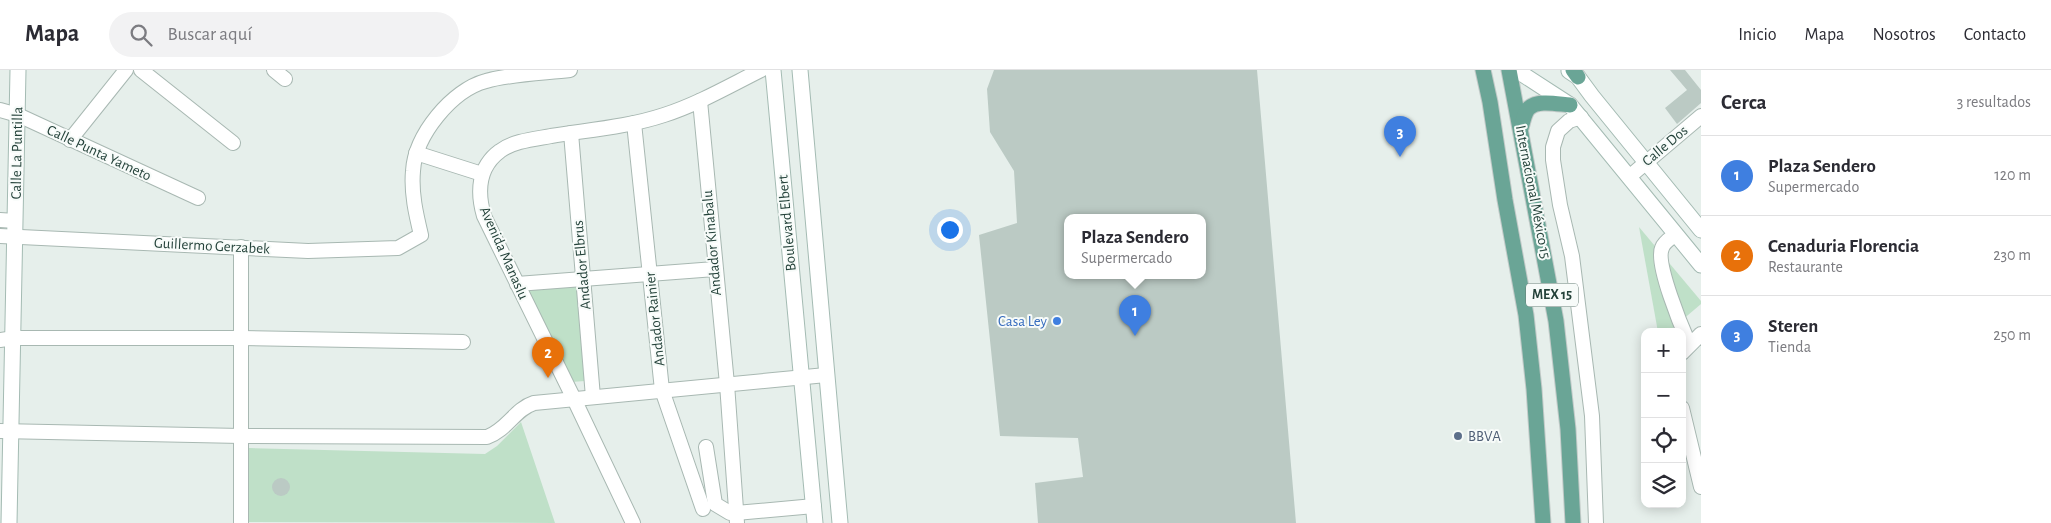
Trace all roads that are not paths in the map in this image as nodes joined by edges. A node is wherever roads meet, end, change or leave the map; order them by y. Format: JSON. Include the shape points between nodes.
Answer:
{"nodes":[{"id":1,"x":18,"y":70,"type":"edge"},
{"id":2,"x":126,"y":70,"type":"edge"},
{"id":3,"x":142,"y":70,"type":"edge"},
{"id":4,"x":274,"y":70,"type":"edge"},
{"id":5,"x":570,"y":70,"type":"edge"},
{"id":6,"x":761,"y":70,"type":"edge"},
{"id":7,"x":773,"y":70,"type":"edge"},
{"id":8,"x":800,"y":70,"type":"edge"},
{"id":9,"x":1483,"y":70,"type":"edge"},
{"id":10,"x":1510,"y":70,"type":"edge"},
{"id":11,"x":1573,"y":72,"type":"edge"},
{"id":12,"x":285,"y":79,"type":"dead end"},
{"id":13,"x":700,"y":101,"type":"junction"},
{"id":14,"x":1570,"y":105,"type":"junction"},
{"id":15,"x":0,"y":110,"type":"edge"},
{"id":16,"x":18,"y":115,"type":"junction"},
{"id":17,"x":1701,"y":116,"type":"edge"},
{"id":18,"x":1581,"y":117,"type":"junction"},
{"id":19,"x":634,"y":123,"type":"junction"},
{"id":20,"x":1520,"y":130,"type":"junction"},
{"id":21,"x":571,"y":133,"type":"junction"},
{"id":22,"x":70,"y":140,"type":"junction"},
{"id":23,"x":233,"y":143,"type":"dead end"},
{"id":24,"x":416,"y":154,"type":"junction"},
{"id":25,"x":1645,"y":162,"type":"junction"},
{"id":26,"x":482,"y":174,"type":"junction"},
{"id":27,"x":1628,"y":177,"type":"junction"},
{"id":28,"x":198,"y":198,"type":"dead end"},
{"id":29,"x":8,"y":220,"type":"edge"},
{"id":30,"x":1701,"y":230,"type":"edge"},
{"id":31,"x":1675,"y":235,"type":"junction"},
{"id":32,"x":8,"y":236,"type":"edge"},
{"id":33,"x":241,"y":247,"type":"junction"},
{"id":34,"x":1701,"y":265,"type":"edge"},
{"id":35,"x":715,"y":269,"type":"junction"},
{"id":36,"x":650,"y":274,"type":"junction"},
{"id":37,"x":583,"y":279,"type":"junction"},
{"id":38,"x":518,"y":284,"type":"junction"},
{"id":39,"x":1680,"y":328,"type":"edge"},
{"id":40,"x":1701,"y":334,"type":"edge"},
{"id":41,"x":241,"y":338,"type":"junction"},
{"id":42,"x":7,"y":339,"type":"edge"},
{"id":43,"x":463,"y":342,"type":"dead end"},
{"id":44,"x":1686,"y":348,"type":"edge"},
{"id":45,"x":826,"y":375,"type":"junction"},
{"id":46,"x":802,"y":377,"type":"junction"},
{"id":47,"x":726,"y":384,"type":"junction"},
{"id":48,"x":662,"y":390,"type":"junction"},
{"id":49,"x":593,"y":397,"type":"junction"},
{"id":50,"x":574,"y":399,"type":"junction"},
{"id":51,"x":1684,"y":418,"type":"edge"},
{"id":52,"x":6,"y":432,"type":"edge"},
{"id":53,"x":241,"y":436,"type":"junction"},
{"id":54,"x":706,"y":448,"type":"dead end"},
{"id":55,"x":1701,"y":487,"type":"edge"},
{"id":56,"x":814,"y":506,"type":"junction"},
{"id":57,"x":702,"y":509,"type":"dead end"},
{"id":58,"x":737,"y":518,"type":"edge"},
{"id":59,"x":9,"y":523,"type":"edge"},
{"id":60,"x":241,"y":523,"type":"edge"},
{"id":61,"x":633,"y":523,"type":"edge"},
{"id":62,"x":815,"y":523,"type":"edge"},
{"id":63,"x":840,"y":523,"type":"edge"},
{"id":64,"x":1543,"y":523,"type":"edge"},
{"id":65,"x":1573,"y":523,"type":"edge"},
{"id":66,"x":1596,"y":523,"type":"edge"}],
"edges":[{"from":1,"to":16,"type":"street","name":"Calle La Puntilla"},
{"from":2,"to":22,"type":"street"},
{"from":3,"to":23,"type":"street"},
{"from":4,"to":12,"type":"street"},
{"from":5,"to":24,"type":"street","via":[[487,80],[473,85],[452,99],[425,135]]},
{"from":6,"to":13,"type":"street"},
{"from":7,"to":46,"type":"street","name":"Boulevard Elbert"},
{"from":8,"to":45,"type":"street","name":"Boulevard Elbert"},
{"from":9,"to":64,"type":"main road","name":"Internacional México 15","number":"MEX 15","via":[[1526,315]]},
{"from":10,"to":14,"type":"street","via":[[1516,70]]},
{"from":10,"to":20,"type":"main road","name":"Internacional México 15","number":"MEX 15"},
{"from":11,"to":25,"type":"street"},
{"from":13,"to":19,"type":"street"},
{"from":13,"to":35,"type":"street","name":"Andador Kinabalu"},
{"from":14,"to":18,"type":"street"},
{"from":14,"to":20,"type":"main road","via":[[1542,103],[1533,106],[1526,110]]},
{"from":15,"to":16,"type":"street","name":"Calle Punta Yameto"},
{"from":16,"to":22,"type":"street","name":"Calle Punta Yameto"},
{"from":16,"to":29,"type":"street","name":"Calle La Puntilla"},
{"from":17,"to":25,"type":"street","name":"Calle Dos"},
{"from":18,"to":27,"type":"street"},
{"from":18,"to":66,"type":"street","via":[[1569,121],[1558,131],[1553,160],[1573,264],[1591,407]]},
{"from":19,"to":21,"type":"street"},
{"from":19,"to":36,"type":"street","name":"Andador Rainier"},
{"from":20,"to":65,"type":"main road","name":"Internacional México 15","number":"MEX 15","via":[[1562,359]]},
{"from":21,"to":26,"type":"street","via":[[524,141],[501,150],[486,164]]},
{"from":21,"to":37,"type":"street","name":"Andador Elbrus"},
{"from":22,"to":28,"type":"street","name":"Calle Punta Yameto"},
{"from":24,"to":26,"type":"street"},
{"from":24,"to":33,"type":"street","name":"Guillermo Gerzabek","via":[[413,198],[421,235],[395,248],[308,251]]},
{"from":25,"to":27,"type":"street","name":"Calle Dos"},
{"from":25,"to":30,"type":"street"},
{"from":26,"to":38,"type":"street","name":"Avenida Manaslu","via":[[484,216]]},
{"from":27,"to":31,"type":"street"},
{"from":29,"to":32,"type":"street","name":"Calle La Puntilla"},
{"from":31,"to":34,"type":"street"},
{"from":31,"to":39,"type":"street","via":[[1664,245],[1660,256]]},
{"from":32,"to":33,"type":"street","name":"Guillermo Gerzabek"},
{"from":32,"to":42,"type":"street","name":"Calle La Puntilla"},
{"from":33,"to":41,"type":"street"},
{"from":35,"to":36,"type":"street"},
{"from":35,"to":47,"type":"street","name":"Andador Kinabalu"},
{"from":36,"to":37,"type":"street"},
{"from":36,"to":48,"type":"street","name":"Andador Rainier"},
{"from":37,"to":38,"type":"street"},
{"from":37,"to":49,"type":"street","name":"Andador Elbrus"},
{"from":38,"to":50,"type":"street","name":"Avenida Manaslu"},
{"from":40,"to":44,"type":"street"},
{"from":41,"to":42,"type":"street"},
{"from":41,"to":43,"type":"street"},
{"from":41,"to":53,"type":"street"},
{"from":42,"to":52,"type":"street","name":"Calle La Puntilla"},
{"from":45,"to":46,"type":"street"},
{"from":45,"to":63,"type":"street","name":"Boulevard Elbert"},
{"from":46,"to":47,"type":"street"},
{"from":46,"to":56,"type":"street","name":"Boulevard Elbert"},
{"from":47,"to":48,"type":"street"},
{"from":47,"to":58,"type":"street","name":"Andador Kinabalu"},
{"from":48,"to":49,"type":"street"},
{"from":48,"to":57,"type":"street","name":"Andador Rainier"},
{"from":49,"to":50,"type":"street"},
{"from":50,"to":53,"type":"street","via":[[525,406],[503,429],[488,437]]},
{"from":50,"to":61,"type":"street","name":"Avenida Manaslu"},
{"from":51,"to":55,"type":"street"},
{"from":52,"to":53,"type":"street"},
{"from":52,"to":59,"type":"street","name":"Calle La Puntilla"},
{"from":53,"to":60,"type":"street"},
{"from":54,"to":58,"type":"street","via":[[715,504]]},
{"from":56,"to":58,"type":"street"},
{"from":56,"to":62,"type":"street","name":"Boulevard Elbert"}]}
